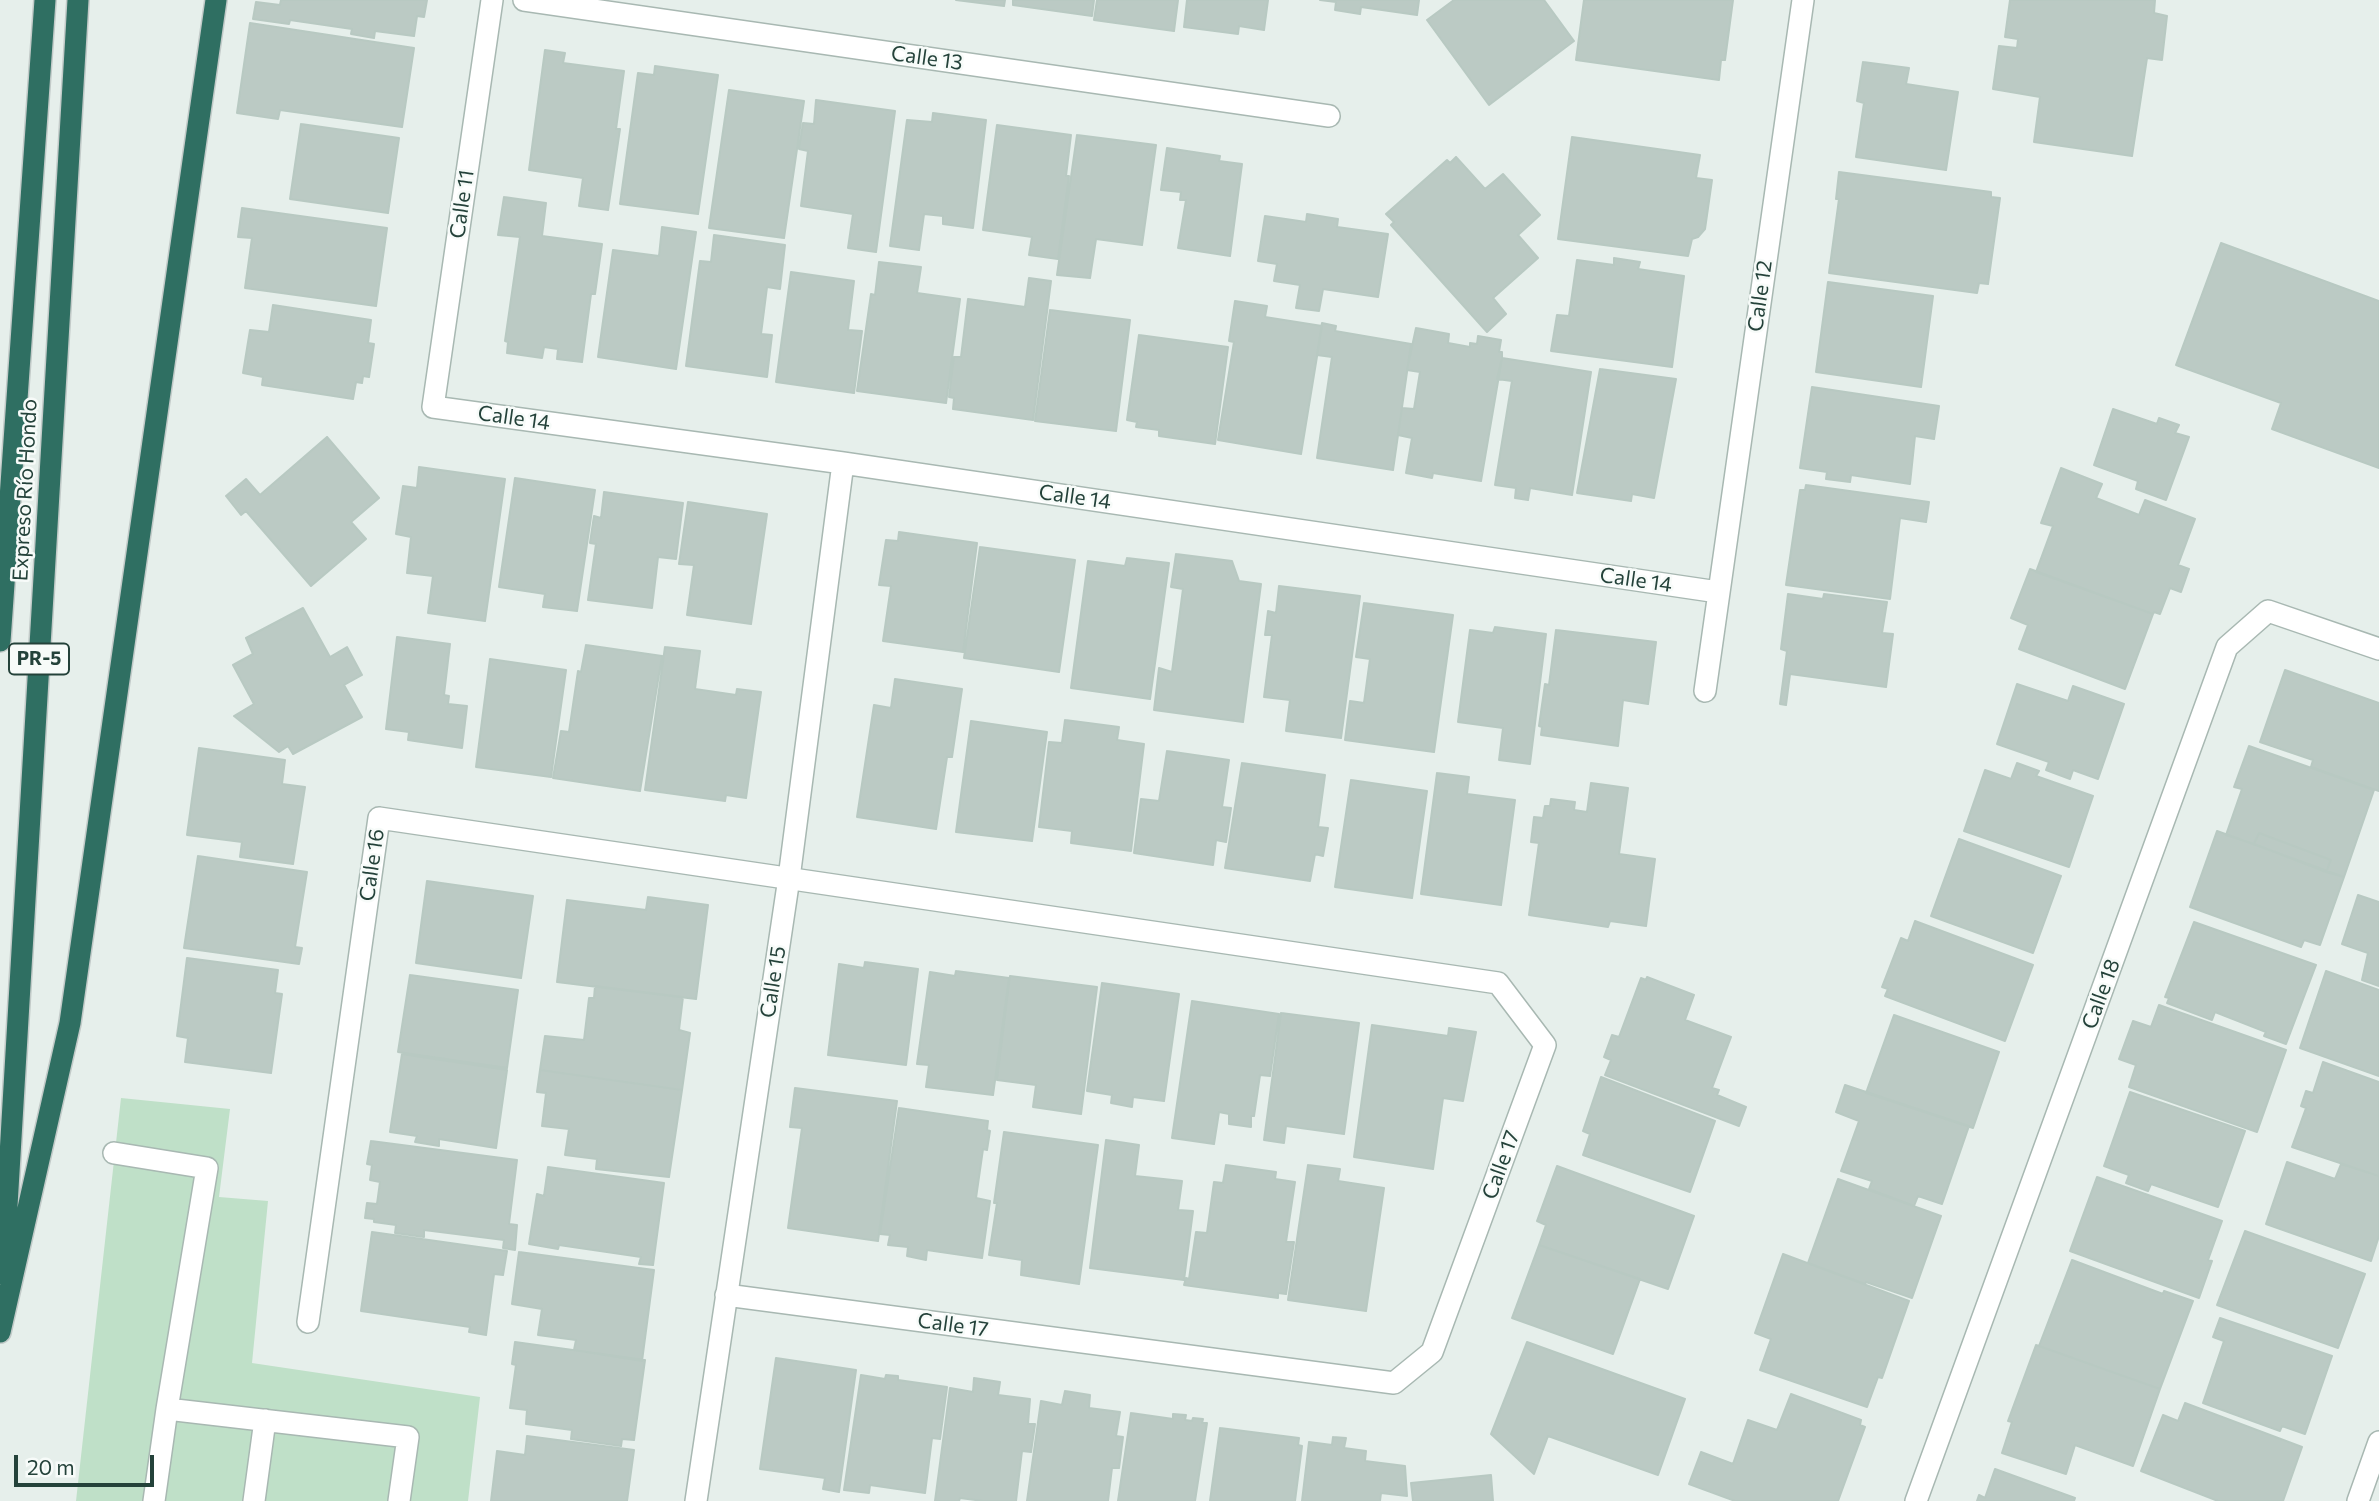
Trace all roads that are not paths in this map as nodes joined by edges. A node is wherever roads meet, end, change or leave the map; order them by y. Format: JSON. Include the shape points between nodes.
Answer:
{"nodes":[{"id":1,"x":45,"y":0,"type":"edge"},
{"id":2,"x":78,"y":0,"type":"edge"},
{"id":3,"x":216,"y":0,"type":"edge"},
{"id":4,"x":492,"y":0,"type":"edge"},
{"id":5,"x":524,"y":0,"type":"edge"},
{"id":6,"x":1803,"y":0,"type":"edge"},
{"id":7,"x":1329,"y":116,"type":"dead end"},
{"id":8,"x":433,"y":407,"type":"joint"},
{"id":9,"x":844,"y":463,"type":"junction"},
{"id":10,"x":1717,"y":592,"type":"junction"},
{"id":11,"x":0,"y":641,"type":"edge"},
{"id":12,"x":2379,"y":649,"type":"edge"},
{"id":13,"x":1705,"y":691,"type":"dead end"},
{"id":14,"x":789,"y":878,"type":"junction"},
{"id":15,"x":114,"y":1153,"type":"dead end"},
{"id":16,"x":726,"y":1295,"type":"junction"},
{"id":17,"x":0,"y":1318,"type":"edge"},
{"id":18,"x":308,"y":1322,"type":"dead end"},
{"id":19,"x":0,"y":1332,"type":"edge"},
{"id":20,"x":167,"y":1409,"type":"junction"},
{"id":21,"x":265,"y":1420,"type":"junction"},
{"id":22,"x":2379,"y":1442,"type":"edge"},
{"id":23,"x":154,"y":1501,"type":"edge"},
{"id":24,"x":254,"y":1501,"type":"edge"},
{"id":25,"x":399,"y":1501,"type":"edge"},
{"id":26,"x":695,"y":1501,"type":"edge"},
{"id":27,"x":1916,"y":1501,"type":"edge"},
{"id":28,"x":2358,"y":1501,"type":"edge"}],
"edges":[{"from":1,"to":11,"type":"highway"},
{"from":2,"to":17,"type":"highway","name":"Expreso Río Hondo","number":"PR-5"},
{"from":3,"to":19,"type":"highway","via":[[70,1023]]},
{"from":4,"to":8,"type":"street","name":"Calle 11"},
{"from":5,"to":7,"type":"street","name":"Calle 13"},
{"from":6,"to":10,"type":"street","name":"Calle 12"},
{"from":8,"to":9,"type":"street","name":"Calle 14"},
{"from":9,"to":10,"type":"street","name":"Calle 14"},
{"from":9,"to":14,"type":"street","name":"Calle 15"},
{"from":10,"to":13,"type":"street","name":"Calle 12"},
{"from":12,"to":27,"type":"street","name":"Calle 18","via":[[2267,611],[2227,648]]},
{"from":14,"to":16,"type":"street","name":"Calle 15"},
{"from":14,"to":16,"type":"street","name":"Calle 17","via":[[1498,983],[1545,1045],[1432,1352],[1394,1383]]},
{"from":14,"to":18,"type":"street","name":"Calle 16","via":[[379,818]]},
{"from":15,"to":20,"type":"street","via":[[207,1168]]},
{"from":16,"to":26,"type":"street","name":"Calle 15"},
{"from":20,"to":21,"type":"street"},
{"from":20,"to":23,"type":"street"},
{"from":21,"to":24,"type":"street"},
{"from":21,"to":25,"type":"street","via":[[408,1437]]},
{"from":22,"to":28,"type":"street"}]}
